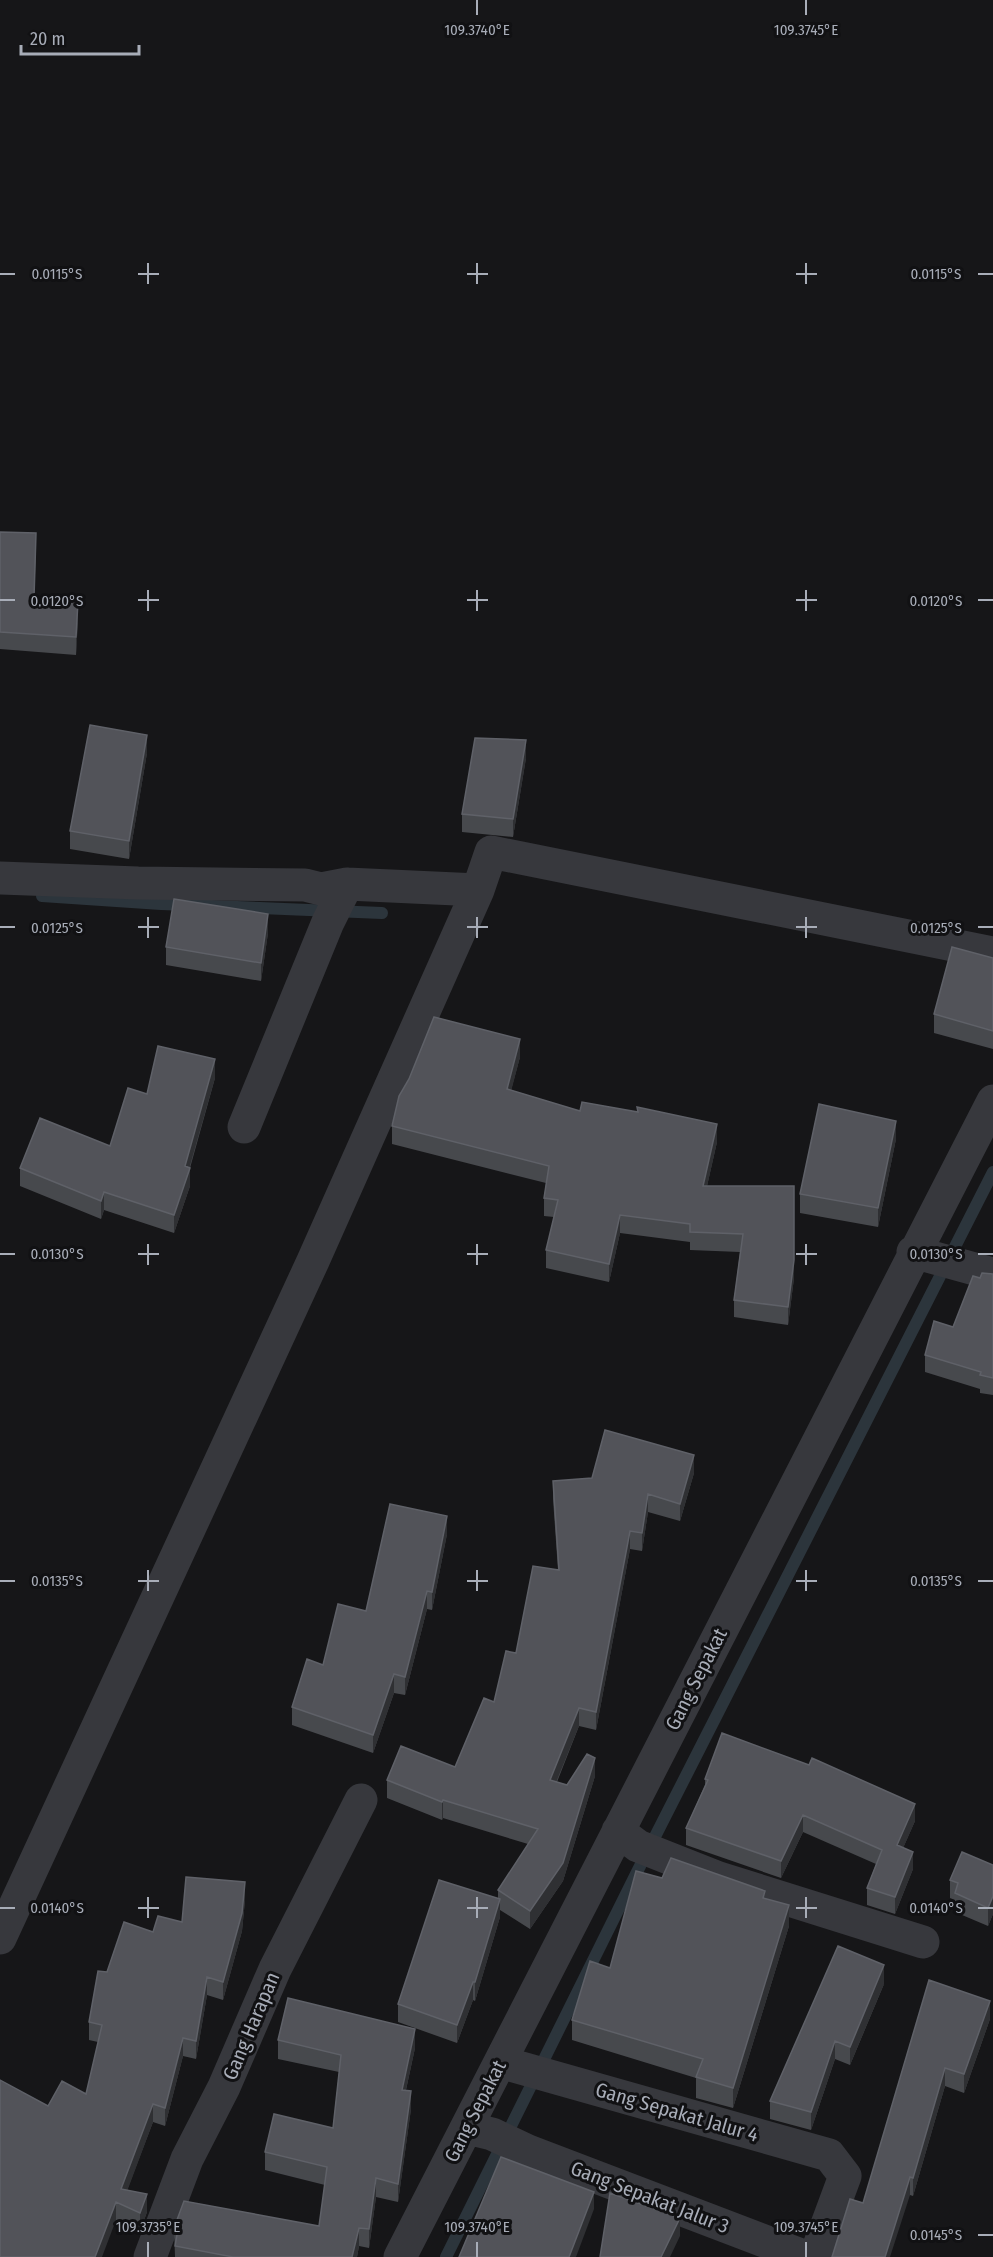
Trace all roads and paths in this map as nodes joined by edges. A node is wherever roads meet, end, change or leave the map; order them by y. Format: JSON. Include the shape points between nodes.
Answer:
{"nodes":[{"id":1,"x":0,"y":878,"type":"edge"},
{"id":2,"x":347,"y":884,"type":"junction"},
{"id":3,"x":478,"y":890,"type":"junction"},
{"id":4,"x":993,"y":953,"type":"edge"},
{"id":5,"x":993,"y":1101,"type":"edge"},
{"id":6,"x":244,"y":1127,"type":"dead end"},
{"id":7,"x":922,"y":1254,"type":"junction"},
{"id":8,"x":985,"y":1271,"type":"edge"},
{"id":9,"x":361,"y":1800,"type":"dead end"},
{"id":10,"x":628,"y":1838,"type":"junction"},
{"id":11,"x":0,"y":1938,"type":"edge"},
{"id":12,"x":922,"y":1942,"type":"dead end"},
{"id":13,"x":510,"y":2065,"type":"junction"},
{"id":14,"x":479,"y":2131,"type":"junction"},
{"id":15,"x":150,"y":2257,"type":"edge"},
{"id":16,"x":399,"y":2257,"type":"edge"},
{"id":17,"x":806,"y":2257,"type":"edge"},
{"id":18,"x":815,"y":2257,"type":"edge"}],
"edges":[{"from":1,"to":2,"type":"street","via":[[305,885],[321,889]]},
{"from":2,"to":3,"type":"street"},
{"from":2,"to":6,"type":"street"},
{"from":3,"to":4,"type":"street","via":[[491,852]]},
{"from":3,"to":11,"type":"street","via":[[313,1261]]},
{"from":5,"to":7,"type":"street","name":"Gang Sepakat"},
{"from":7,"to":8,"type":"street"},
{"from":7,"to":10,"type":"street","name":"Gang Sepakat"},
{"from":9,"to":15,"type":"street","name":"Gang Harapan","via":[[275,1969],[224,2087],[187,2159]]},
{"from":10,"to":12,"type":"street","via":[[771,1895]]},
{"from":10,"to":13,"type":"street","name":"Gang Sepakat"},
{"from":13,"to":14,"type":"street","name":"Gang Sepakat"},
{"from":13,"to":18,"type":"street","name":"Gang Sepakat Jalur 4","via":[[829,2156],[845,2176]]},
{"from":14,"to":16,"type":"street","name":"Gang Sepakat"},
{"from":14,"to":17,"type":"street","name":"Gang Sepakat Jalur 3"}]}
